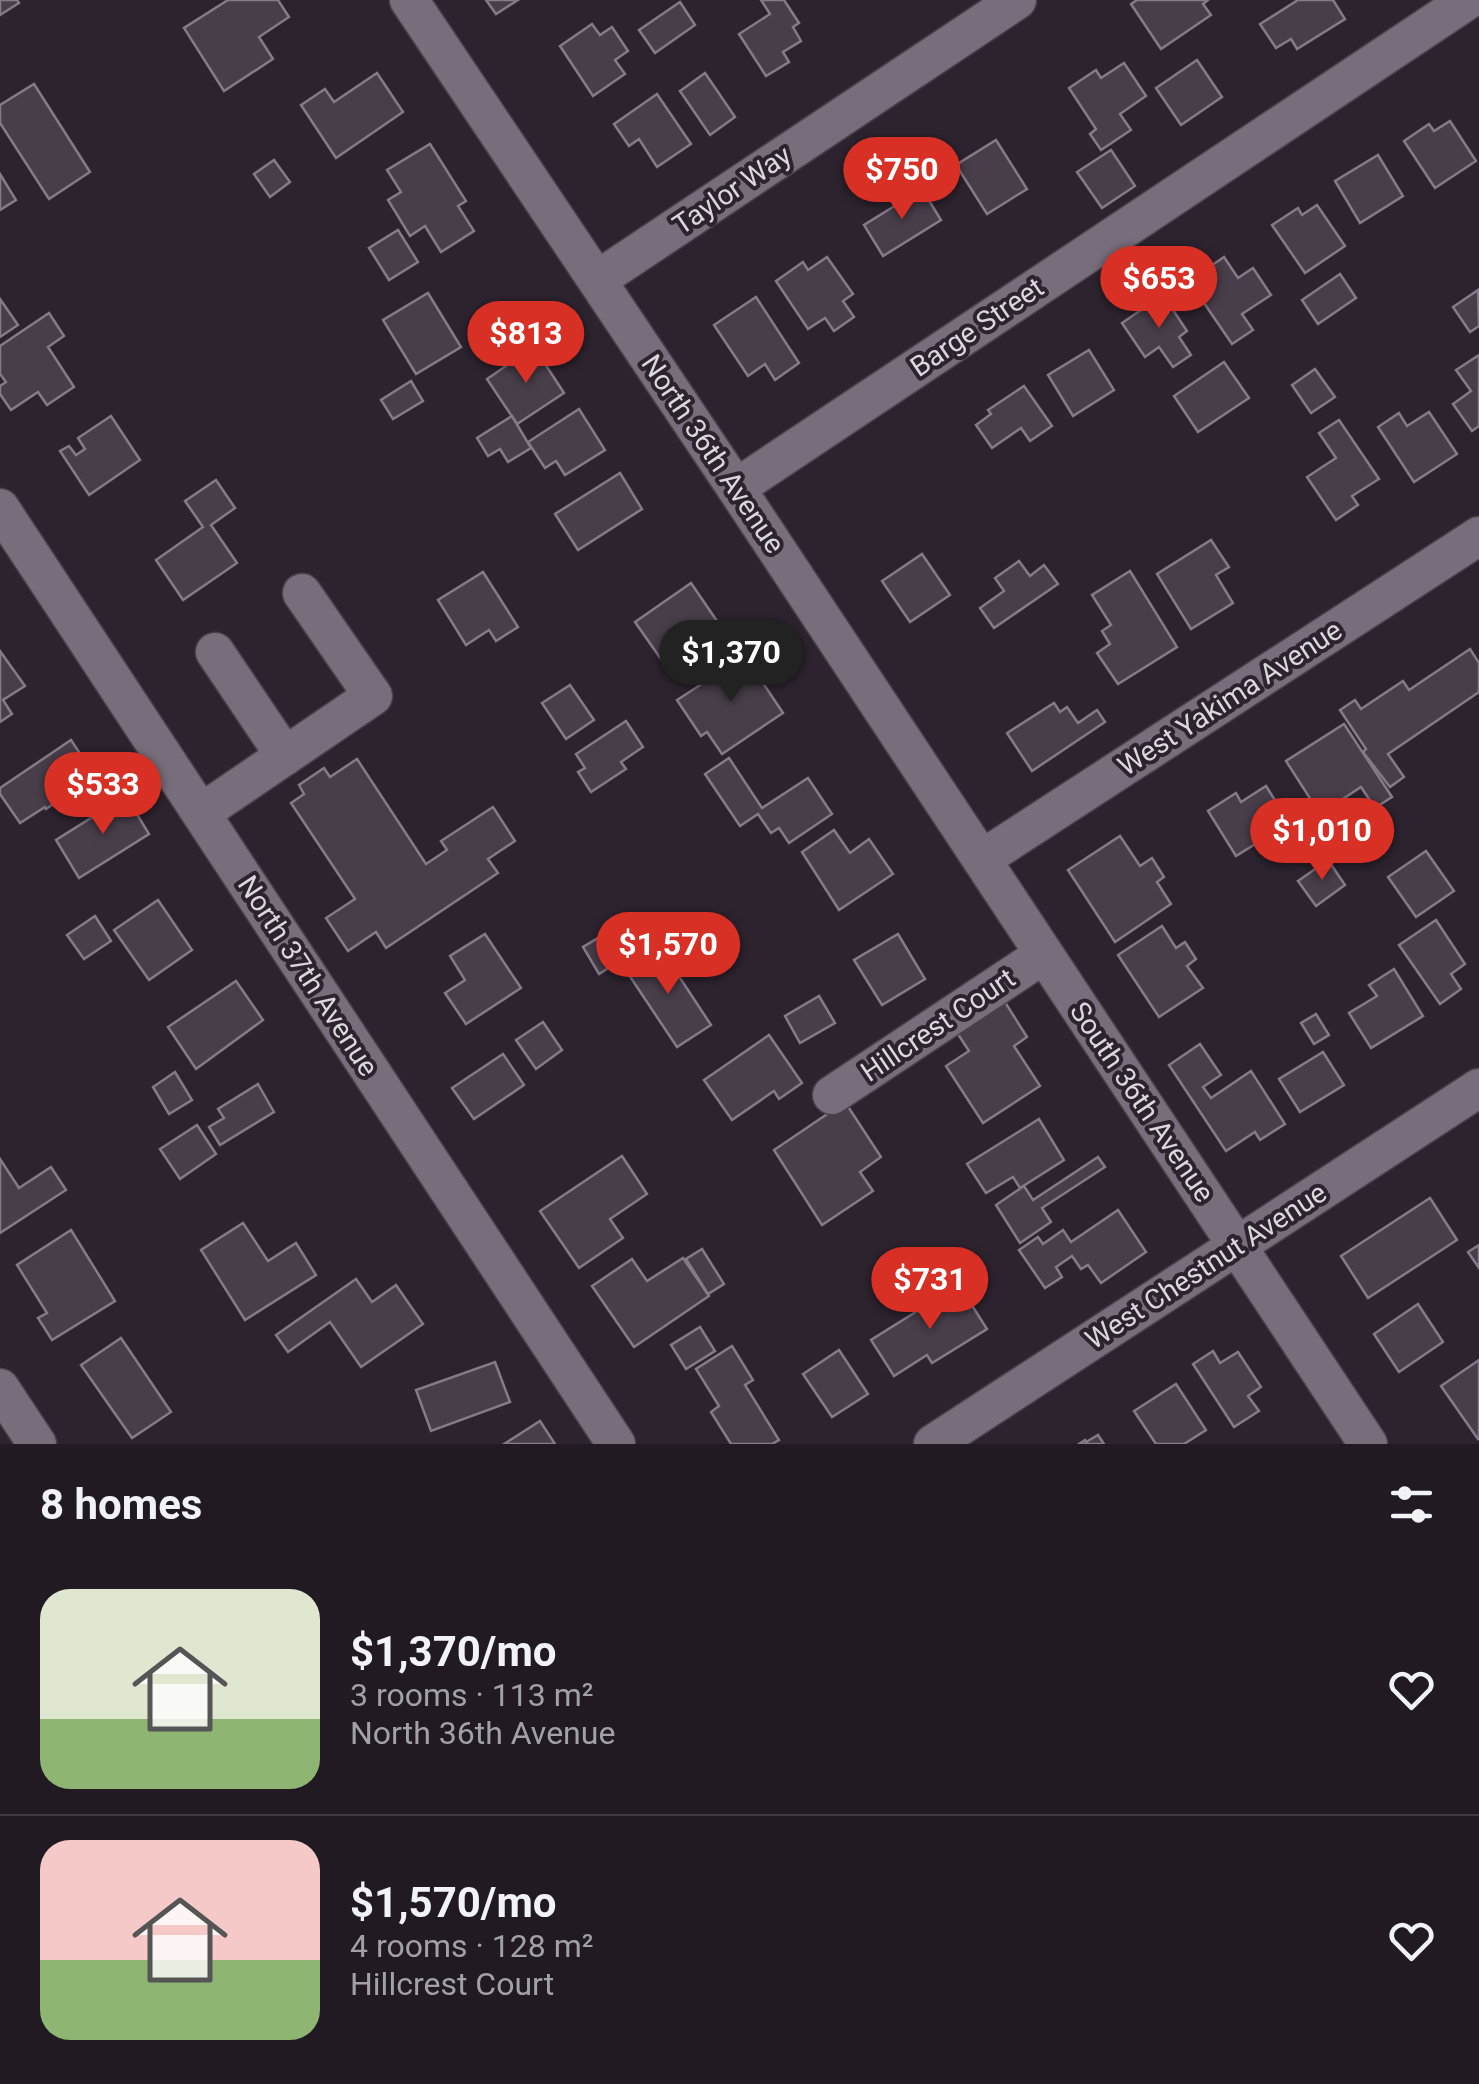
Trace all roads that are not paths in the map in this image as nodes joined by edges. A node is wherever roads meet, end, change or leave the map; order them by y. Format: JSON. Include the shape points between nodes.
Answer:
{"nodes":[{"id":1,"x":409,"y":0,"type":"edge"},
{"id":2,"x":1017,"y":0,"type":"edge"},
{"id":3,"x":1468,"y":0,"type":"edge"},
{"id":4,"x":597,"y":280,"type":"junction"},
{"id":5,"x":736,"y":488,"type":"junction"},
{"id":6,"x":0,"y":508,"type":"edge"},
{"id":7,"x":1479,"y":536,"type":"edge"},
{"id":8,"x":302,"y":593,"type":"dead end"},
{"id":9,"x":215,"y":652,"type":"dead end"},
{"id":10,"x":285,"y":756,"type":"junction"},
{"id":11,"x":201,"y":812,"type":"junction"},
{"id":12,"x":982,"y":860,"type":"junction"},
{"id":13,"x":1044,"y":954,"type":"junction"},
{"id":14,"x":1479,"y":1088,"type":"edge"},
{"id":15,"x":832,"y":1095,"type":"dead end"},
{"id":16,"x":1237,"y":1246,"type":"junction"},
{"id":17,"x":0,"y":1388,"type":"edge"},
{"id":18,"x":37,"y":1444,"type":"edge"},
{"id":19,"x":616,"y":1444,"type":"edge"},
{"id":20,"x":933,"y":1444,"type":"edge"},
{"id":21,"x":1368,"y":1444,"type":"edge"}],
"edges":[{"from":1,"to":4,"type":"street","name":"North 36th Avenue"},
{"from":2,"to":4,"type":"street","name":"Taylor Way"},
{"from":3,"to":5,"type":"street","name":"Barge Street"},
{"from":4,"to":5,"type":"street","name":"North 36th Avenue"},
{"from":5,"to":12,"type":"street","name":"North 36th Avenue"},
{"from":6,"to":11,"type":"street","name":"North 37th Avenue"},
{"from":7,"to":12,"type":"street","name":"West Yakima Avenue"},
{"from":8,"to":10,"type":"street","via":[[373,696]]},
{"from":9,"to":10,"type":"street"},
{"from":10,"to":11,"type":"street"},
{"from":11,"to":19,"type":"street","name":"North 37th Avenue"},
{"from":12,"to":13,"type":"street","name":"South 36th Avenue"},
{"from":13,"to":15,"type":"street","name":"Hillcrest Court"},
{"from":13,"to":16,"type":"street","name":"South 36th Avenue"},
{"from":14,"to":16,"type":"street","name":"West Chestnut Avenue"},
{"from":16,"to":20,"type":"street","name":"West Chestnut Avenue"},
{"from":16,"to":21,"type":"street","name":"South 36th Avenue"},
{"from":17,"to":18,"type":"street"}]}
